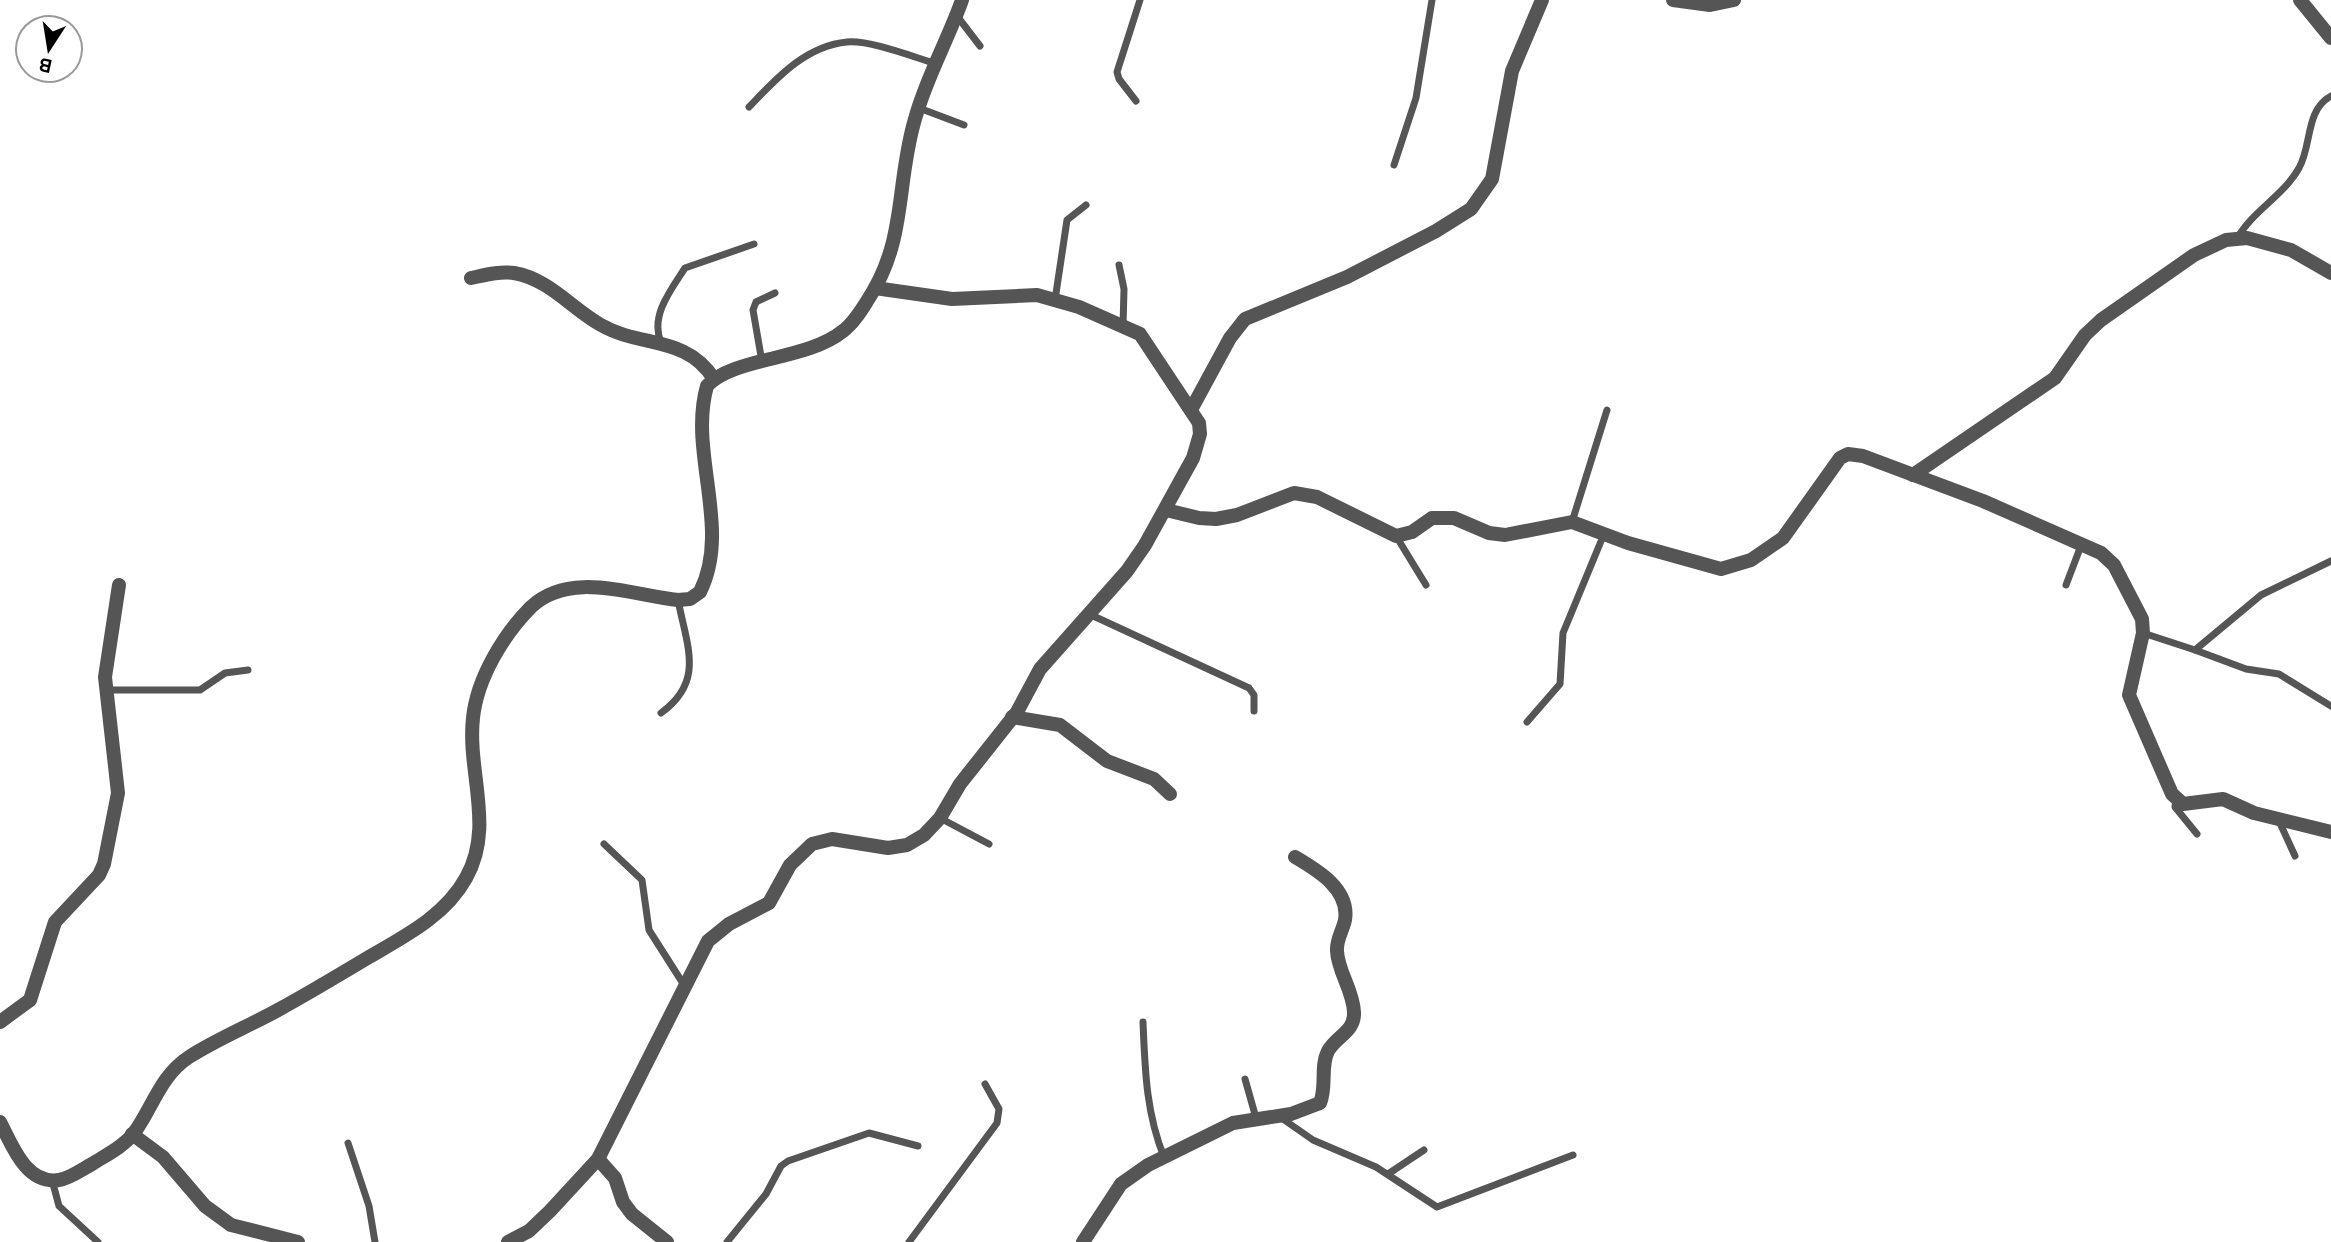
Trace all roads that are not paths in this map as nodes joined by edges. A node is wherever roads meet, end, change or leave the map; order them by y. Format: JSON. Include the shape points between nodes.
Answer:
{"nodes":[{"id":1,"x":962,"y":0,"type":"edge"},
{"id":2,"x":1140,"y":0,"type":"edge"},
{"id":3,"x":1432,"y":0,"type":"edge"},
{"id":4,"x":1542,"y":0,"type":"edge"},
{"id":5,"x":1673,"y":0,"type":"edge"},
{"id":6,"x":1734,"y":0,"type":"edge"},
{"id":7,"x":2300,"y":0,"type":"edge"},
{"id":8,"x":956,"y":16,"type":"junction"},
{"id":9,"x":2331,"y":38,"type":"edge"},
{"id":10,"x":980,"y":46,"type":"dead end"},
{"id":11,"x":937,"y":64,"type":"junction"},
{"id":12,"x":2331,"y":96,"type":"edge"},
{"id":13,"x":1136,"y":101,"type":"dead end"},
{"id":14,"x":750,"y":107,"type":"dead end"},
{"id":15,"x":919,"y":107,"type":"junction"},
{"id":16,"x":964,"y":125,"type":"dead end"},
{"id":17,"x":1394,"y":165,"type":"dead end"},
{"id":18,"x":1086,"y":205,"type":"dead end"},
{"id":19,"x":2237,"y":237,"type":"junction"},
{"id":20,"x":754,"y":244,"type":"dead end"},
{"id":21,"x":1119,"y":265,"type":"dead end"},
{"id":22,"x":2331,"y":272,"type":"edge"},
{"id":23,"x":471,"y":278,"type":"dead end"},
{"id":24,"x":875,"y":288,"type":"junction"},
{"id":25,"x":775,"y":293,"type":"dead end"},
{"id":26,"x":1055,"y":300,"type":"junction"},
{"id":27,"x":1123,"y":326,"type":"junction"},
{"id":28,"x":661,"y":344,"type":"junction"},
{"id":29,"x":762,"y":363,"type":"junction"},
{"id":30,"x":714,"y":379,"type":"junction"},
{"id":31,"x":1192,"y":408,"type":"junction"},
{"id":32,"x":1607,"y":410,"type":"dead end"},
{"id":33,"x":1913,"y":475,"type":"junction"},
{"id":34,"x":1166,"y":510,"type":"junction"},
{"id":35,"x":1572,"y":522,"type":"junction"},
{"id":36,"x":1604,"y":533,"type":"junction"},
{"id":37,"x":1396,"y":536,"type":"junction"},
{"id":38,"x":2082,"y":543,"type":"junction"},
{"id":39,"x":2331,"y":561,"type":"edge"},
{"id":40,"x":2067,"y":584,"type":"dead end"},
{"id":41,"x":119,"y":585,"type":"dead end"},
{"id":42,"x":1426,"y":585,"type":"dead end"},
{"id":43,"x":678,"y":600,"type":"junction"},
{"id":44,"x":1089,"y":614,"type":"junction"},
{"id":45,"x":2143,"y":633,"type":"junction"},
{"id":46,"x":2195,"y":650,"type":"junction"},
{"id":47,"x":248,"y":670,"type":"dead end"},
{"id":48,"x":106,"y":690,"type":"junction"},
{"id":49,"x":2331,"y":706,"type":"edge"},
{"id":50,"x":1254,"y":711,"type":"dead end"},
{"id":51,"x":661,"y":713,"type":"dead end"},
{"id":52,"x":1012,"y":717,"type":"junction"},
{"id":53,"x":1527,"y":722,"type":"dead end"},
{"id":54,"x":1170,"y":794,"type":"dead end"},
{"id":55,"x":2176,"y":799,"type":"junction"},
{"id":56,"x":940,"y":818,"type":"junction"},
{"id":57,"x":2279,"y":821,"type":"junction"},
{"id":58,"x":2331,"y":832,"type":"edge"},
{"id":59,"x":2197,"y":834,"type":"dead end"},
{"id":60,"x":604,"y":844,"type":"dead end"},
{"id":61,"x":989,"y":844,"type":"dead end"},
{"id":62,"x":2295,"y":856,"type":"dead end"},
{"id":63,"x":1295,"y":857,"type":"dead end"},
{"id":64,"x":685,"y":985,"type":"junction"},
{"id":65,"x":0,"y":1022,"type":"edge"},
{"id":66,"x":1143,"y":1022,"type":"dead end"},
{"id":67,"x":1245,"y":1079,"type":"dead end"},
{"id":68,"x":985,"y":1084,"type":"dead end"},
{"id":69,"x":1279,"y":1116,"type":"junction"},
{"id":70,"x":1256,"y":1118,"type":"junction"},
{"id":71,"x":0,"y":1122,"type":"edge"},
{"id":72,"x":132,"y":1134,"type":"junction"},
{"id":73,"x":348,"y":1143,"type":"dead end"},
{"id":74,"x":918,"y":1146,"type":"dead end"},
{"id":75,"x":1424,"y":1150,"type":"dead end"},
{"id":76,"x":1573,"y":1155,"type":"dead end"},
{"id":77,"x":1164,"y":1157,"type":"junction"},
{"id":78,"x":598,"y":1159,"type":"junction"},
{"id":79,"x":1388,"y":1174,"type":"junction"},
{"id":80,"x":52,"y":1180,"type":"junction"},
{"id":81,"x":86,"y":1232,"type":"junction"},
{"id":82,"x":84,"y":1242,"type":"edge"},
{"id":83,"x":98,"y":1242,"type":"edge"},
{"id":84,"x":298,"y":1242,"type":"edge"},
{"id":85,"x":375,"y":1242,"type":"edge"},
{"id":86,"x":508,"y":1242,"type":"edge"},
{"id":87,"x":667,"y":1242,"type":"edge"},
{"id":88,"x":727,"y":1242,"type":"edge"},
{"id":89,"x":909,"y":1242,"type":"edge"},
{"id":90,"x":1083,"y":1242,"type":"edge"}],
"edges":[{"from":1,"to":8,"type":"street"},
{"from":2,"to":13,"type":"lane","via":[[1117,72]]},
{"from":3,"to":17,"type":"lane","via":[[1420,81]]},
{"from":4,"to":31,"type":"street","via":[[1512,71],[1492,179],[1471,209],[1347,277],[1245,319]]},
{"from":5,"to":6,"type":"street","via":[[1710,5]]},
{"from":7,"to":9,"type":"street"},
{"from":8,"to":10,"type":"lane"},
{"from":8,"to":11,"type":"street"},
{"from":11,"to":14,"type":"lane","via":[[848,42],[800,59]]},
{"from":11,"to":15,"type":"street"},
{"from":12,"to":19,"type":"lane","via":[[2315,114],[2299,168]]},
{"from":15,"to":16,"type":"lane"},
{"from":15,"to":24,"type":"street","via":[[893,252]]},
{"from":18,"to":26,"type":"lane","via":[[1067,220]]},
{"from":19,"to":22,"type":"street","via":[[2291,250]]},
{"from":19,"to":33,"type":"street","via":[[2194,255],[2101,320],[2055,378]]},
{"from":20,"to":28,"type":"lane","via":[[685,268],[657,317]]},
{"from":21,"to":27,"type":"lane"},
{"from":23,"to":28,"type":"street","via":[[499,272],[533,279],[604,327]]},
{"from":24,"to":26,"type":"street","via":[[952,299],[1016,294]]},
{"from":24,"to":29,"type":"street","via":[[844,331],[812,350]]},
{"from":25,"to":29,"type":"lane","via":[[756,302],[753,310]]},
{"from":26,"to":27,"type":"street"},
{"from":27,"to":31,"type":"street","via":[[1146,341]]},
{"from":28,"to":30,"type":"street","via":[[696,356]]},
{"from":29,"to":30,"type":"street"},
{"from":30,"to":43,"type":"street","via":[[703,401],[711,497],[710,560],[700,593]]},
{"from":31,"to":34,"type":"street","via":[[1200,434]]},
{"from":32,"to":35,"type":"lane"},
{"from":33,"to":36,"type":"street","via":[[1848,454],[1840,458],[1783,538],[1751,560],[1721,569]]},
{"from":33,"to":38,"type":"street"},
{"from":34,"to":37,"type":"street","via":[[1216,519],[1284,495],[1307,494]]},
{"from":34,"to":44,"type":"street","via":[[1127,571]]},
{"from":35,"to":36,"type":"street"},
{"from":35,"to":37,"type":"street","via":[[1505,535],[1454,518],[1432,518],[1412,532]]},
{"from":36,"to":53,"type":"lane","via":[[1563,633],[1560,684]]},
{"from":37,"to":42,"type":"lane"},
{"from":38,"to":40,"type":"lane"},
{"from":38,"to":45,"type":"street","via":[[2114,565],[2142,619]]},
{"from":39,"to":46,"type":"lane","via":[[2261,595]]},
{"from":41,"to":48,"type":"street","via":[[106,655]]},
{"from":43,"to":51,"type":"lane","via":[[689,674],[681,697]]},
{"from":43,"to":72,"type":"street","via":[[589,586],[551,593],[530,608],[504,641],[476,700],[477,857],[451,900],[431,920],[399,940],[188,1058],[162,1083]]},
{"from":44,"to":50,"type":"lane","via":[[1249,688]]},
{"from":44,"to":52,"type":"street","via":[[1040,669]]},
{"from":45,"to":46,"type":"lane"},
{"from":45,"to":55,"type":"street","via":[[2129,695],[2131,706]]},
{"from":46,"to":49,"type":"lane","via":[[2246,669],[2279,674]]},
{"from":47,"to":48,"type":"lane","via":[[225,673],[200,690]]},
{"from":48,"to":65,"type":"street","via":[[118,793],[104,864],[55,922],[30,1000]]},
{"from":52,"to":54,"type":"street","via":[[1060,725],[1107,761],[1154,779]]},
{"from":52,"to":56,"type":"street"},
{"from":55,"to":57,"type":"street","via":[[2183,804],[2224,799]]},
{"from":55,"to":59,"type":"lane","via":[[2175,807]]},
{"from":56,"to":61,"type":"lane"},
{"from":56,"to":64,"type":"street","via":[[907,845],[888,848],[832,839],[812,844],[790,865],[769,903],[708,941]]},
{"from":57,"to":58,"type":"street"},
{"from":57,"to":62,"type":"lane"},
{"from":60,"to":64,"type":"lane","via":[[642,880],[649,930]]},
{"from":63,"to":69,"type":"street","via":[[1322,874],[1343,902],[1345,916],[1337,953],[1354,1014],[1348,1031],[1328,1051],[1320,1103]]},
{"from":64,"to":78,"type":"street"},
{"from":66,"to":77,"type":"lane","via":[[1147,1102]]},
{"from":67,"to":70,"type":"lane"},
{"from":68,"to":89,"type":"lane","via":[[999,1109],[995,1128]]},
{"from":69,"to":70,"type":"street"},
{"from":69,"to":79,"type":"lane","via":[[1312,1140]]},
{"from":70,"to":77,"type":"street","via":[[1216,1129]]},
{"from":71,"to":80,"type":"street","via":[[23,1165],[40,1179]]},
{"from":72,"to":80,"type":"street","via":[[124,1144],[67,1178]]},
{"from":72,"to":84,"type":"street","via":[[163,1157],[205,1206],[230,1225]]},
{"from":73,"to":85,"type":"lane","via":[[369,1206]]},
{"from":74,"to":88,"type":"lane","via":[[869,1133],[788,1161]]},
{"from":75,"to":79,"type":"lane"},
{"from":76,"to":79,"type":"lane","via":[[1442,1207],[1431,1205]]},
{"from":77,"to":90,"type":"street","via":[[1121,1184]]},
{"from":78,"to":86,"type":"street","via":[[529,1231]]},
{"from":78,"to":87,"type":"street","via":[[615,1178],[632,1213]]},
{"from":80,"to":81,"type":"lane","via":[[59,1206]]},
{"from":81,"to":82,"type":"lane"},
{"from":81,"to":83,"type":"lane"}]}
